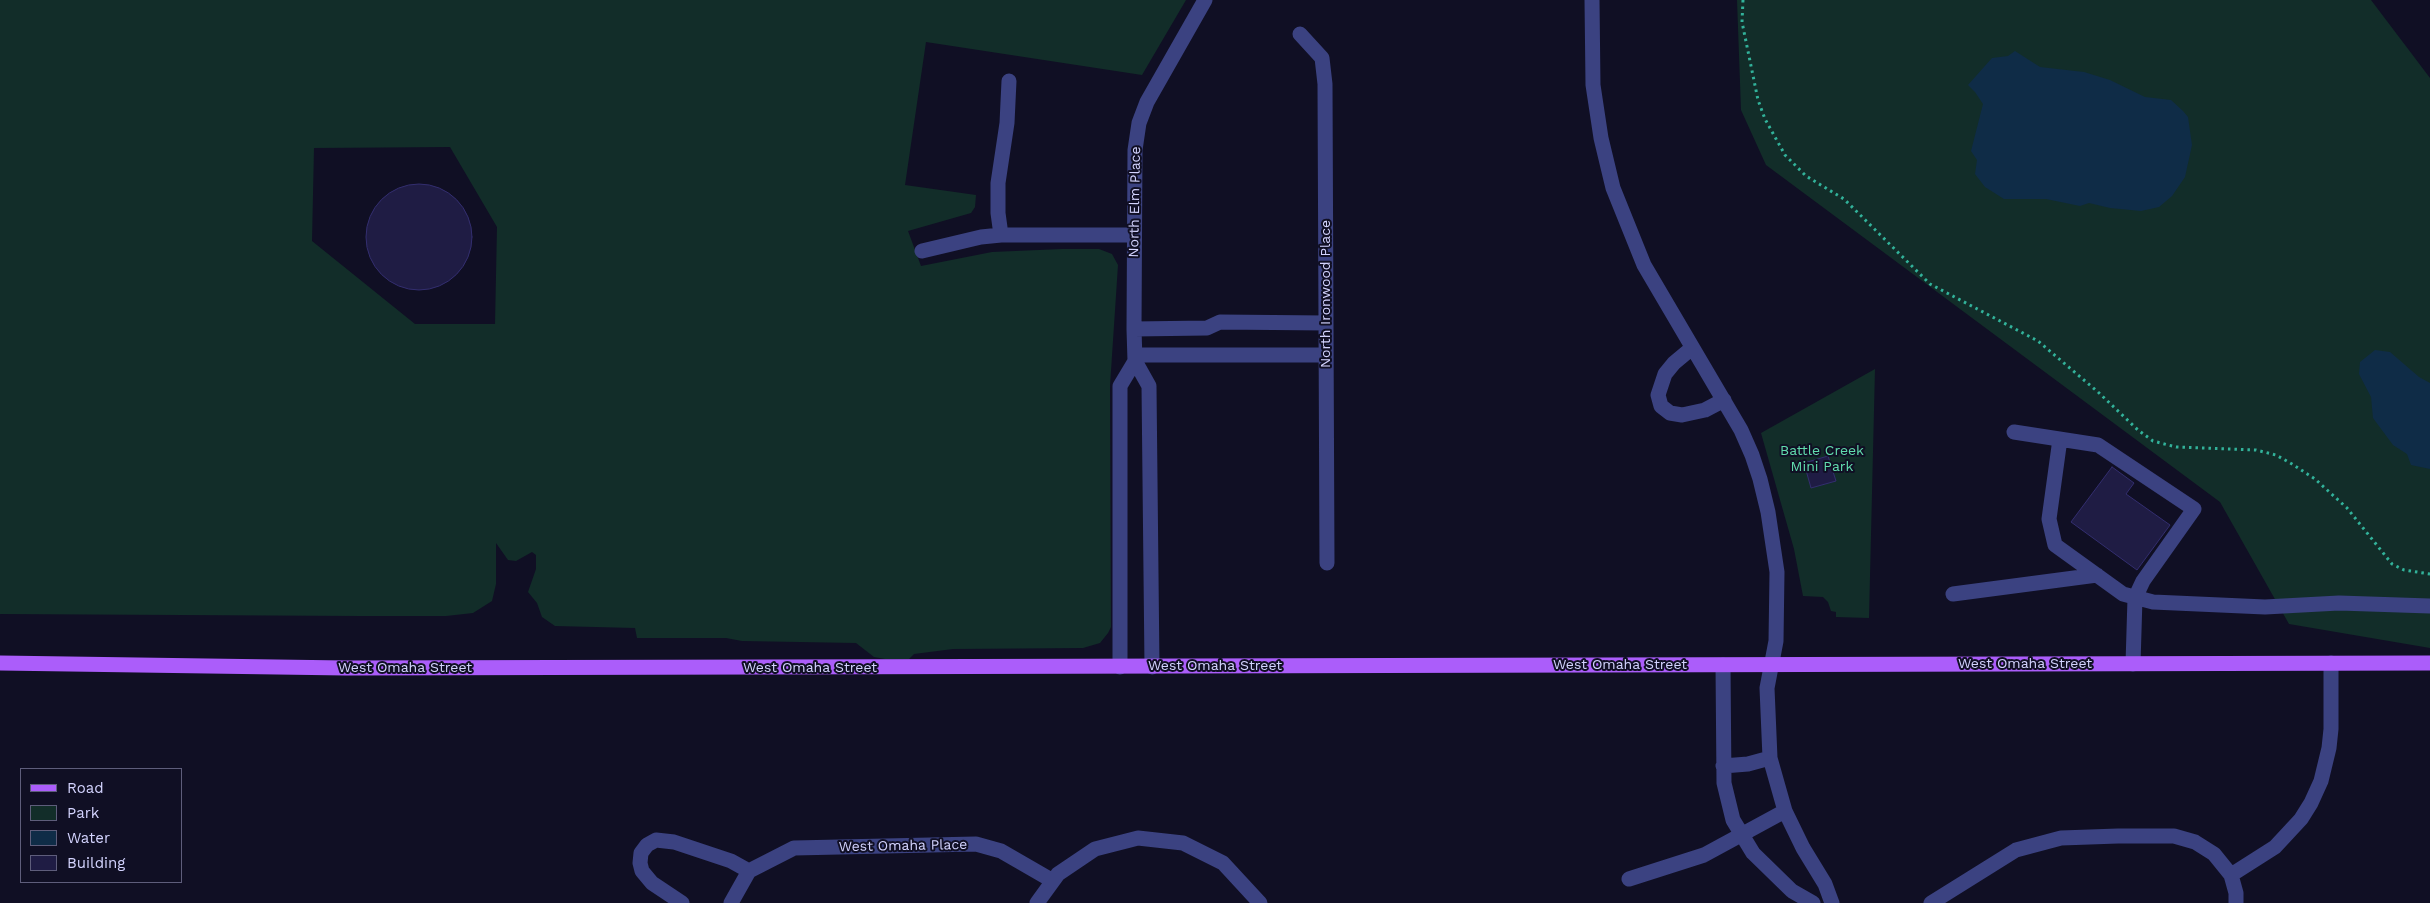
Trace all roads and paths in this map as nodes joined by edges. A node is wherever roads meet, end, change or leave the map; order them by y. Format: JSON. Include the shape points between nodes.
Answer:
{"nodes":[{"id":1,"x":1205,"y":0,"type":"edge"},
{"id":2,"x":1592,"y":0,"type":"edge"},
{"id":3,"x":1743,"y":0,"type":"edge"},
{"id":4,"x":1300,"y":34,"type":"dead end"},
{"id":5,"x":1009,"y":81,"type":"dead end"},
{"id":6,"x":1001,"y":235,"type":"junction"},
{"id":7,"x":1134,"y":235,"type":"junction"},
{"id":8,"x":922,"y":251,"type":"dead end"},
{"id":9,"x":1326,"y":323,"type":"junction"},
{"id":10,"x":1134,"y":329,"type":"junction"},
{"id":11,"x":1692,"y":348,"type":"junction"},
{"id":12,"x":1326,"y":355,"type":"junction"},
{"id":13,"x":1135,"y":358,"type":"junction"},
{"id":14,"x":1724,"y":400,"type":"junction"},
{"id":15,"x":2014,"y":432,"type":"dead end"},
{"id":16,"x":2060,"y":439,"type":"junction"},
{"id":17,"x":1326,"y":563,"type":"dead end"},
{"id":18,"x":2430,"y":574,"type":"edge"},
{"id":19,"x":2097,"y":575,"type":"junction"},
{"id":20,"x":1953,"y":594,"type":"dead end"},
{"id":21,"x":2135,"y":598,"type":"junction"},
{"id":22,"x":2430,"y":606,"type":"edge"},
{"id":23,"x":0,"y":662,"type":"edge"},
{"id":24,"x":2331,"y":663,"type":"junction"},
{"id":25,"x":2430,"y":663,"type":"edge"},
{"id":26,"x":2133,"y":664,"type":"junction"},
{"id":27,"x":1723,"y":665,"type":"junction"},
{"id":28,"x":1772,"y":665,"type":"junction"},
{"id":29,"x":1152,"y":666,"type":"junction"},
{"id":30,"x":1120,"y":667,"type":"junction"},
{"id":31,"x":1770,"y":758,"type":"junction"},
{"id":32,"x":1723,"y":766,"type":"junction"},
{"id":33,"x":1784,"y":811,"type":"junction"},
{"id":34,"x":1741,"y":834,"type":"junction"},
{"id":35,"x":749,"y":871,"type":"junction"},
{"id":36,"x":2230,"y":875,"type":"junction"},
{"id":37,"x":1056,"y":877,"type":"junction"},
{"id":38,"x":1630,"y":879,"type":"dead end"},
{"id":39,"x":682,"y":903,"type":"edge"},
{"id":40,"x":731,"y":903,"type":"edge"},
{"id":41,"x":1036,"y":903,"type":"edge"},
{"id":42,"x":1260,"y":903,"type":"edge"},
{"id":43,"x":1813,"y":903,"type":"edge"},
{"id":44,"x":1832,"y":903,"type":"edge"},
{"id":45,"x":1930,"y":903,"type":"edge"},
{"id":46,"x":2236,"y":903,"type":"edge"}],
"edges":[{"from":1,"to":7,"type":"street","name":"North Elm Place","via":[[1159,79],[1139,123],[1134,158]]},
{"from":2,"to":11,"type":"street","via":[[1593,85],[1609,173],[1644,265]]},
{"from":3,"to":18,"type":"path","via":[[1742,22],[1758,100],[1785,155],[1806,176],[1844,199],[1930,284],[2038,341],[2153,441],[2176,447],[2256,450],[2276,455],[2292,464],[2315,479],[2347,508],[2392,564],[2404,570]]},
{"from":4,"to":9,"type":"street","name":"North Ironwood Place","via":[[1322,58],[1325,84]]},
{"from":5,"to":6,"type":"street","via":[[1007,123],[998,183]]},
{"from":6,"to":7,"type":"street"},
{"from":6,"to":8,"type":"street"},
{"from":7,"to":10,"type":"street","name":"North Elm Place"},
{"from":9,"to":10,"type":"street","via":[[1220,322],[1207,328]]},
{"from":9,"to":12,"type":"street","name":"North Ironwood Place"},
{"from":10,"to":13,"type":"street","name":"North Elm Place"},
{"from":11,"to":14,"type":"street"},
{"from":11,"to":14,"type":"street","via":[[1665,374],[1658,395],[1661,406],[1670,413],[1682,415],[1705,410]]},
{"from":12,"to":13,"type":"street"},
{"from":12,"to":17,"type":"street","name":"North Ironwood Place"},
{"from":13,"to":29,"type":"street","name":"North Elm Place","via":[[1149,386]]},
{"from":13,"to":30,"type":"street","via":[[1120,386]]},
{"from":14,"to":28,"type":"street","via":[[1752,454],[1771,529],[1777,572],[1776,641]]},
{"from":15,"to":16,"type":"street"},
{"from":16,"to":19,"type":"street","via":[[2049,519],[2055,545]]},
{"from":16,"to":21,"type":"street","via":[[2098,445],[2194,509],[2143,581]]},
{"from":19,"to":20,"type":"street"},
{"from":19,"to":21,"type":"street","via":[[2123,594]]},
{"from":21,"to":22,"type":"street","via":[[2153,602],[2274,607],[2339,603]]},
{"from":21,"to":26,"type":"street"},
{"from":23,"to":30,"type":"main road","name":"West Omaha Street","via":[[346,668]]},
{"from":24,"to":25,"type":"main road","name":"West Omaha Street"},
{"from":24,"to":26,"type":"main road","name":"West Omaha Street"},
{"from":24,"to":36,"type":"street","via":[[2329,748],[2321,781],[2311,803],[2275,847]]},
{"from":26,"to":28,"type":"main road","name":"West Omaha Street"},
{"from":27,"to":28,"type":"main road","name":"West Omaha Street"},
{"from":27,"to":29,"type":"main road","name":"West Omaha Street"},
{"from":27,"to":32,"type":"street"},
{"from":28,"to":31,"type":"street","via":[[1768,688]]},
{"from":29,"to":30,"type":"main road","name":"West Omaha Street"},
{"from":31,"to":32,"type":"street"},
{"from":31,"to":33,"type":"street"},
{"from":32,"to":34,"type":"street","via":[[1727,800]]},
{"from":33,"to":34,"type":"street"},
{"from":33,"to":44,"type":"street","via":[[1826,884]]},
{"from":34,"to":38,"type":"street","via":[[1704,855]]},
{"from":34,"to":43,"type":"street","via":[[1753,853],[1792,891]]},
{"from":35,"to":37,"type":"street","name":"West Omaha Place","via":[[794,848],[976,844],[1001,851]]},
{"from":35,"to":39,"type":"street","via":[[731,861],[674,842],[656,840],[641,853],[642,871],[652,883]]},
{"from":35,"to":40,"type":"street"},
{"from":36,"to":45,"type":"street","via":[[2214,854],[2195,842],[2174,836],[2061,838],[2016,850]]},
{"from":36,"to":46,"type":"street"},
{"from":37,"to":41,"type":"street"},
{"from":37,"to":42,"type":"street","via":[[1095,849],[1138,838],[1183,843],[1223,863]]}]}
